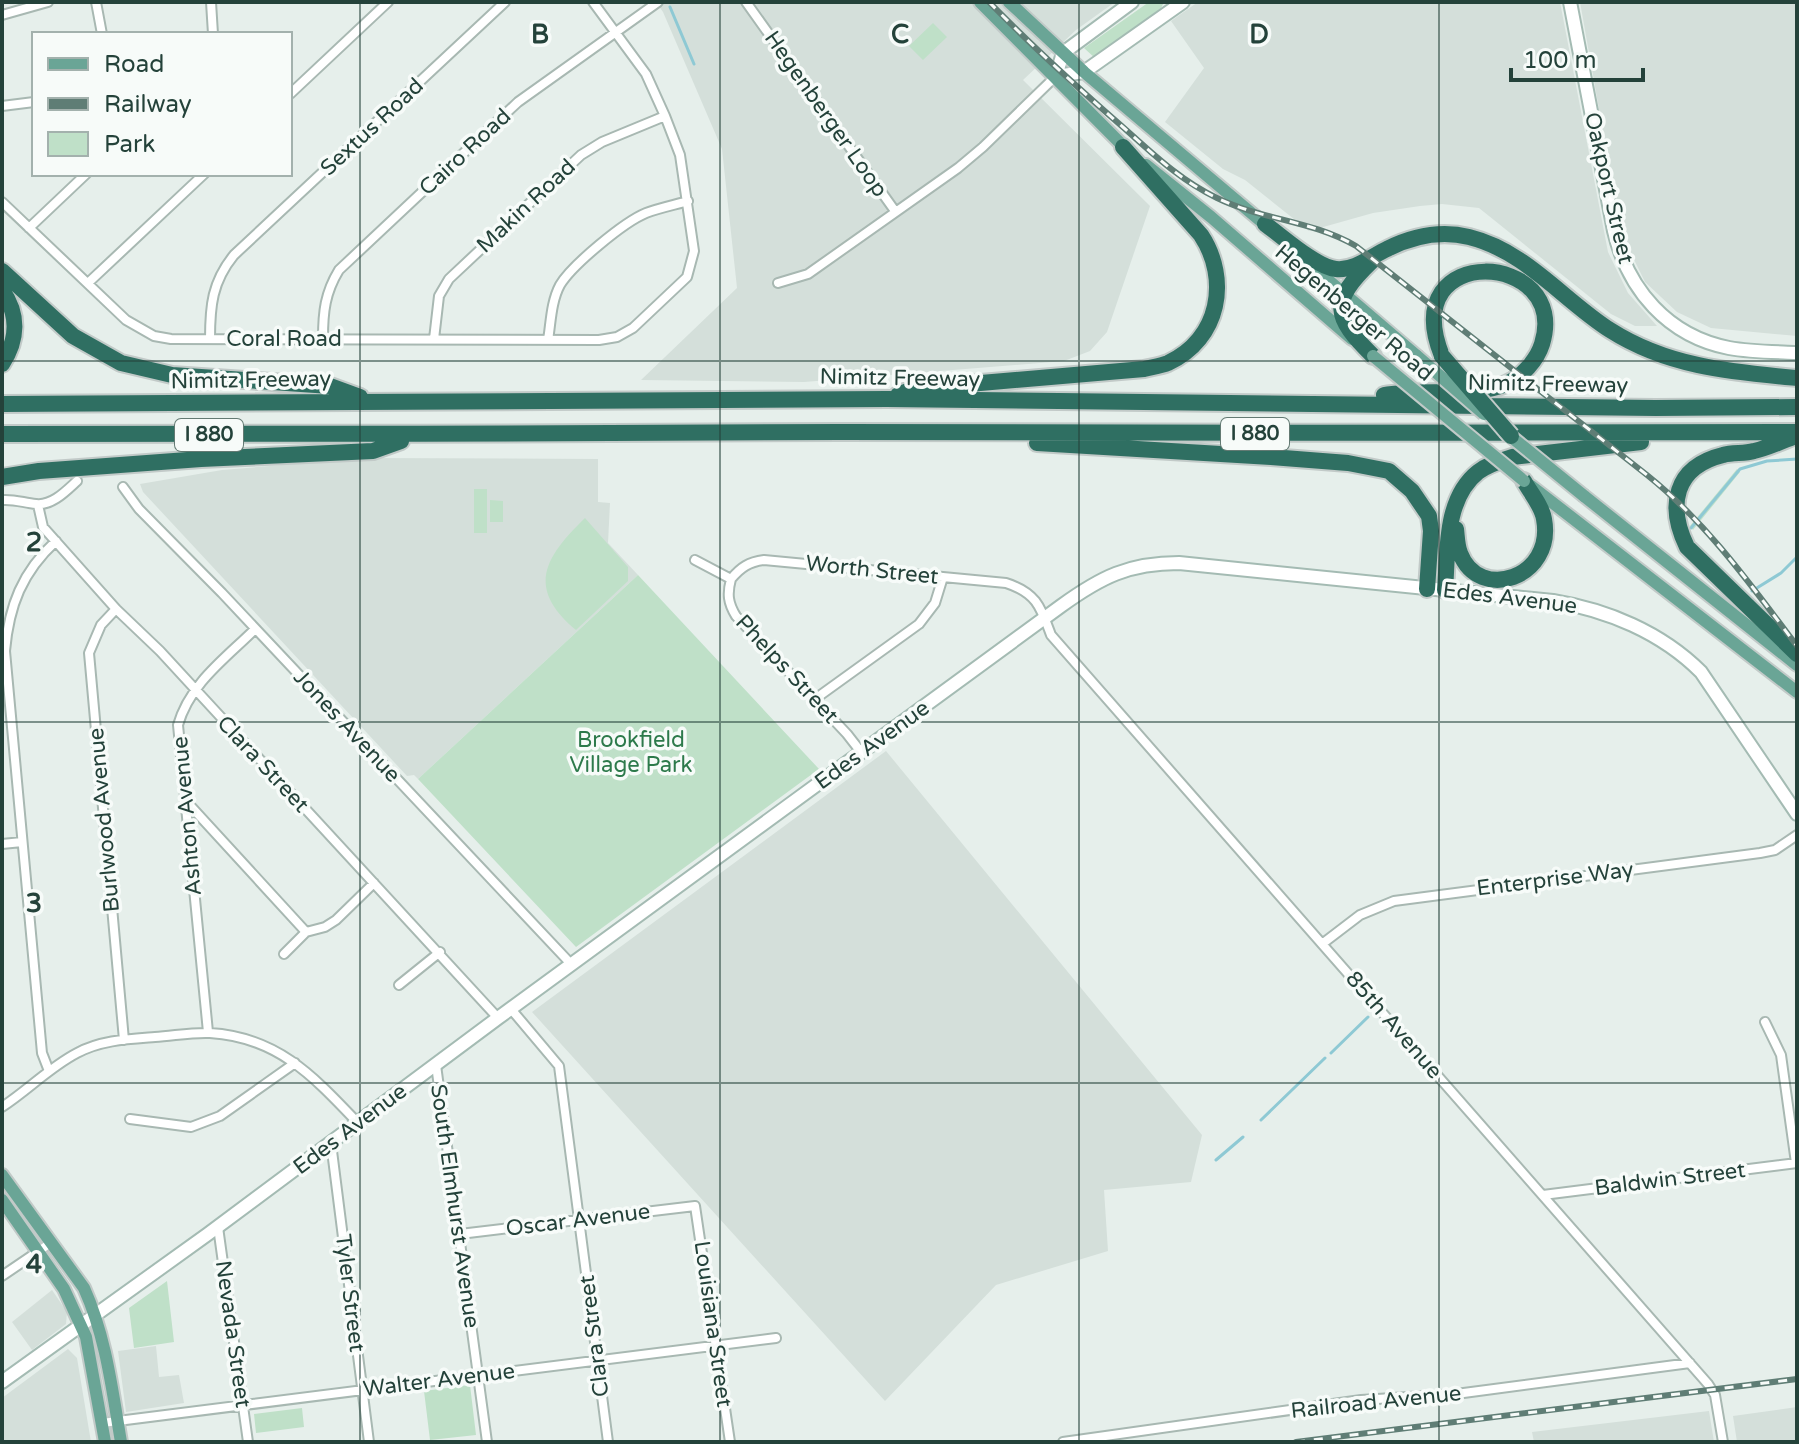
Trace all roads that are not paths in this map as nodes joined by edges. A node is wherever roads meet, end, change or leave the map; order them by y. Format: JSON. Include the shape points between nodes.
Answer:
{"nodes":[{"id":1,"x":48,"y":2,"type":"edge"},
{"id":2,"x":96,"y":2,"type":"edge"},
{"id":3,"x":211,"y":2,"type":"edge"},
{"id":4,"x":388,"y":2,"type":"edge"},
{"id":5,"x":505,"y":2,"type":"edge"},
{"id":6,"x":593,"y":2,"type":"edge"},
{"id":7,"x":658,"y":2,"type":"edge"},
{"id":8,"x":746,"y":2,"type":"edge"},
{"id":9,"x":980,"y":2,"type":"edge"},
{"id":10,"x":1009,"y":2,"type":"edge"},
{"id":11,"x":1132,"y":2,"type":"edge"},
{"id":12,"x":1570,"y":2,"type":"edge"},
{"id":13,"x":1176,"y":4,"type":"edge"},
{"id":14,"x":2,"y":15,"type":"edge"},
{"id":15,"x":616,"y":31,"type":"junction"},
{"id":16,"x":102,"y":32,"type":"edge"},
{"id":17,"x":213,"y":32,"type":"edge"},
{"id":18,"x":1063,"y":53,"type":"junction"},
{"id":19,"x":1084,"y":72,"type":"junction"},
{"id":20,"x":1056,"y":76,"type":"junction"},
{"id":21,"x":292,"y":92,"type":"edge"},
{"id":22,"x":32,"y":102,"type":"edge"},
{"id":23,"x":2,"y":106,"type":"edge"},
{"id":24,"x":665,"y":116,"type":"junction"},
{"id":25,"x":1123,"y":147,"type":"junction"},
{"id":26,"x":84,"y":176,"type":"edge"},
{"id":27,"x":202,"y":176,"type":"edge"},
{"id":28,"x":688,"y":201,"type":"junction"},
{"id":29,"x":2,"y":202,"type":"edge"},
{"id":30,"x":895,"y":211,"type":"junction"},
{"id":31,"x":1265,"y":224,"type":"junction"},
{"id":32,"x":29,"y":228,"type":"junction"},
{"id":33,"x":1389,"y":248,"type":"junction"},
{"id":34,"x":2,"y":271,"type":"edge"},
{"id":35,"x":88,"y":283,"type":"junction"},
{"id":36,"x":778,"y":283,"type":"dead end"},
{"id":37,"x":2,"y":290,"type":"edge"},
{"id":38,"x":1344,"y":295,"type":"junction"},
{"id":39,"x":323,"y":338,"type":"junction"},
{"id":40,"x":210,"y":339,"type":"junction"},
{"id":41,"x":434,"y":339,"type":"junction"},
{"id":42,"x":548,"y":340,"type":"junction"},
{"id":43,"x":1797,"y":353,"type":"edge"},
{"id":44,"x":1373,"y":356,"type":"junction"},
{"id":45,"x":2,"y":364,"type":"edge"},
{"id":46,"x":1797,"y":378,"type":"edge"},
{"id":47,"x":887,"y":399,"type":"junction"},
{"id":48,"x":369,"y":401,"type":"junction"},
{"id":49,"x":1339,"y":403,"type":"junction"},
{"id":50,"x":2,"y":404,"type":"edge"},
{"id":51,"x":1797,"y":407,"type":"edge"},
{"id":52,"x":840,"y":432,"type":"junction"},
{"id":53,"x":1671,"y":432,"type":"junction"},
{"id":54,"x":2,"y":434,"type":"edge"},
{"id":55,"x":1797,"y":434,"type":"edge"},
{"id":56,"x":415,"y":436,"type":"junction"},
{"id":57,"x":1511,"y":436,"type":"junction"},
{"id":58,"x":2,"y":477,"type":"edge"},
{"id":59,"x":77,"y":481,"type":"dead end"},
{"id":60,"x":1524,"y":481,"type":"junction"},
{"id":61,"x":123,"y":487,"type":"dead end"},
{"id":62,"x":2,"y":500,"type":"edge"},
{"id":63,"x":1458,"y":500,"type":"junction"},
{"id":64,"x":38,"y":505,"type":"junction"},
{"id":65,"x":56,"y":541,"type":"junction"},
{"id":66,"x":695,"y":560,"type":"dead end"},
{"id":67,"x":943,"y":577,"type":"junction"},
{"id":68,"x":731,"y":579,"type":"junction"},
{"id":69,"x":1427,"y":589,"type":"junction"},
{"id":70,"x":1445,"y":590,"type":"junction"},
{"id":71,"x":116,"y":609,"type":"junction"},
{"id":72,"x":1045,"y":618,"type":"junction"},
{"id":73,"x":255,"y":629,"type":"junction"},
{"id":74,"x":1797,"y":654,"type":"edge"},
{"id":75,"x":1797,"y":665,"type":"edge"},
{"id":76,"x":193,"y":690,"type":"junction"},
{"id":77,"x":1797,"y":692,"type":"edge"},
{"id":78,"x":815,"y":699,"type":"junction"},
{"id":79,"x":861,"y":752,"type":"junction"},
{"id":80,"x":184,"y":799,"type":"junction"},
{"id":81,"x":1797,"y":814,"type":"edge"},
{"id":82,"x":1797,"y":835,"type":"edge"},
{"id":83,"x":22,"y":842,"type":"junction"},
{"id":84,"x":2,"y":844,"type":"edge"},
{"id":85,"x":374,"y":883,"type":"junction"},
{"id":86,"x":306,"y":932,"type":"junction"},
{"id":87,"x":1322,"y":944,"type":"junction"},
{"id":88,"x":440,"y":952,"type":"junction"},
{"id":89,"x":284,"y":954,"type":"dead end"},
{"id":90,"x":572,"y":965,"type":"junction"},
{"id":91,"x":399,"y":985,"type":"dead end"},
{"id":92,"x":511,"y":1009,"type":"junction"},
{"id":93,"x":498,"y":1018,"type":"junction"},
{"id":94,"x":1765,"y":1022,"type":"dead end"},
{"id":95,"x":208,"y":1032,"type":"junction"},
{"id":96,"x":124,"y":1040,"type":"junction"},
{"id":97,"x":295,"y":1063,"type":"junction"},
{"id":98,"x":436,"y":1065,"type":"junction"},
{"id":99,"x":49,"y":1071,"type":"junction"},
{"id":100,"x":2,"y":1107,"type":"edge"},
{"id":101,"x":130,"y":1119,"type":"dead end"},
{"id":102,"x":358,"y":1123,"type":"junction"},
{"id":103,"x":331,"y":1143,"type":"junction"},
{"id":104,"x":1796,"y":1163,"type":"edge"},
{"id":105,"x":2,"y":1175,"type":"edge"},
{"id":106,"x":1543,"y":1195,"type":"junction"},
{"id":107,"x":2,"y":1200,"type":"edge"},
{"id":108,"x":695,"y":1206,"type":"joint"},
{"id":109,"x":580,"y":1219,"type":"junction"},
{"id":110,"x":218,"y":1227,"type":"junction"},
{"id":111,"x":460,"y":1234,"type":"junction"},
{"id":112,"x":52,"y":1242,"type":"junction"},
{"id":113,"x":38,"y":1251,"type":"junction"},
{"id":114,"x":2,"y":1276,"type":"edge"},
{"id":115,"x":96,"y":1315,"type":"junction"},
{"id":116,"x":81,"y":1326,"type":"junction"},
{"id":117,"x":776,"y":1338,"type":"dead end"},
{"id":118,"x":716,"y":1345,"type":"junction"},
{"id":119,"x":596,"y":1361,"type":"junction"},
{"id":120,"x":1690,"y":1363,"type":"junction"},
{"id":121,"x":477,"y":1375,"type":"junction"},
{"id":122,"x":2,"y":1382,"type":"edge"},
{"id":123,"x":362,"y":1389,"type":"junction"},
{"id":124,"x":244,"y":1404,"type":"junction"},
{"id":125,"x":117,"y":1421,"type":"junction"},
{"id":126,"x":102,"y":1423,"type":"junction"},
{"id":127,"x":105,"y":1442,"type":"edge"},
{"id":128,"x":121,"y":1442,"type":"edge"},
{"id":129,"x":248,"y":1442,"type":"edge"},
{"id":130,"x":369,"y":1442,"type":"edge"},
{"id":131,"x":487,"y":1442,"type":"edge"},
{"id":132,"x":608,"y":1442,"type":"edge"},
{"id":133,"x":730,"y":1442,"type":"edge"},
{"id":134,"x":1063,"y":1442,"type":"edge"},
{"id":135,"x":1723,"y":1442,"type":"edge"}],
"edges":[{"from":1,"to":14,"type":"street"},
{"from":2,"to":16,"type":"street"},
{"from":3,"to":17,"type":"street"},
{"from":4,"to":21,"type":"street"},
{"from":5,"to":40,"type":"street","name":"Sextus Road","via":[[234,255],[214,285]]},
{"from":6,"to":15,"type":"street"},
{"from":7,"to":15,"type":"street","name":"Cairo Road"},
{"from":8,"to":30,"type":"street","name":"Hegenberger Loop"},
{"from":9,"to":20,"type":"main road","name":"Hegenberger Road"},
{"from":10,"to":18,"type":"main road","name":"Hegenberger Road"},
{"from":11,"to":18,"type":"street"},
{"from":12,"to":43,"type":"street","name":"Oakport Street","via":[[1614,231],[1638,290],[1666,320],[1700,340]]},
{"from":13,"to":19,"type":"street"},
{"from":15,"to":24,"type":"street","via":[[646,74]]},
{"from":15,"to":39,"type":"street","name":"Cairo Road","via":[[518,102],[339,270],[327,290]]},
{"from":18,"to":19,"type":"main road","name":"Hegenberger Road"},
{"from":18,"to":20,"type":"street"},
{"from":19,"to":20,"type":"street"},
{"from":19,"to":31,"type":"main road","name":"Hegenberger Road"},
{"from":20,"to":25,"type":"main road","name":"Hegenberger Road"},
{"from":20,"to":30,"type":"street","name":"Hegenberger Loop","via":[[971,157]]},
{"from":22,"to":23,"type":"street"},
{"from":24,"to":28,"type":"street","via":[[680,155]]},
{"from":24,"to":41,"type":"street","name":"Makin Road","via":[[581,155],[449,279],[439,296]]},
{"from":25,"to":44,"type":"main road","name":"Hegenberger Road"},
{"from":25,"to":47,"type":"highway","via":[[1201,235],[1217,267],[1213,312],[1189,350],[1144,369],[924,388]]},
{"from":26,"to":32,"type":"street"},
{"from":27,"to":35,"type":"street"},
{"from":28,"to":42,"type":"street","via":[[627,223],[572,270],[554,303]]},
{"from":28,"to":42,"type":"street","name":"Coral Road","via":[[694,251],[687,277],[617,337]]},
{"from":29,"to":32,"type":"street","name":"Coral Road"},
{"from":30,"to":36,"type":"street","via":[[808,274]]},
{"from":31,"to":33,"type":"highway","via":[[1335,269],[1357,265]]},
{"from":31,"to":38,"type":"main road","name":"Hegenberger Road"},
{"from":32,"to":35,"type":"street","name":"Coral Road"},
{"from":33,"to":38,"type":"highway"},
{"from":33,"to":46,"type":"highway","via":[[1440,234],[1486,242],[1520,259],[1611,331],[1652,352],[1722,371]]},
{"from":34,"to":48,"type":"highway","via":[[73,336],[121,363],[172,375],[330,386]]},
{"from":35,"to":40,"type":"street","name":"Coral Road","via":[[146,333]]},
{"from":37,"to":45,"type":"highway","via":[[15,321],[13,344]]},
{"from":38,"to":44,"type":"highway","via":[[1343,321]]},
{"from":38,"to":57,"type":"main road","name":"Hegenberger Road","bridge":true},
{"from":39,"to":40,"type":"street","name":"Coral Road"},
{"from":39,"to":41,"type":"street","name":"Coral Road"},
{"from":41,"to":42,"type":"street","name":"Coral Road"},
{"from":44,"to":60,"type":"main road","name":"Hegenberger Road","bridge":true},
{"from":47,"to":48,"type":"highway","name":"Nimitz Freeway","number":"I 880"},
{"from":47,"to":49,"type":"highway","name":"Nimitz Freeway","number":"I 880"},
{"from":48,"to":50,"type":"highway","name":"Nimitz Freeway","number":"I 880"},
{"from":49,"to":51,"type":"highway","name":"Nimitz Freeway","number":"I 880"},
{"from":49,"to":57,"type":"highway","bridge":true,"via":[[1390,394],[1474,390],[1506,384],[1521,375],[1541,348],[1545,332],[1540,303],[1523,282],[1499,271],[1470,272],[1456,279],[1436,302],[1433,317],[1442,356]]},
{"from":52,"to":53,"type":"highway","number":"I 880"},
{"from":52,"to":56,"type":"highway","number":"I 880"},
{"from":52,"to":69,"type":"highway","via":[[1372,466],[1398,476],[1429,516]]},
{"from":53,"to":55,"type":"highway","number":"I 880"},
{"from":53,"to":63,"type":"highway","via":[[1639,442],[1512,457],[1477,473]]},
{"from":54,"to":56,"type":"highway","number":"I 880"},
{"from":55,"to":74,"type":"highway","via":[[1753,452],[1726,454],[1695,466],[1685,477],[1676,511],[1687,547]]},
{"from":56,"to":58,"type":"highway","via":[[373,451]]},
{"from":57,"to":75,"type":"main road","name":"Hegenberger Road","bridge":true},
{"from":59,"to":64,"type":"street","via":[[55,500]]},
{"from":60,"to":63,"type":"highway","via":[[1543,514],[1545,539],[1534,564],[1510,578],[1482,576],[1469,567],[1455,528]]},
{"from":60,"to":77,"type":"main road","name":"Hegenberger Road"},
{"from":61,"to":73,"type":"street","name":"Jones Avenue"},
{"from":62,"to":64,"type":"street"},
{"from":63,"to":70,"type":"highway"},
{"from":64,"to":65,"type":"street","name":"Clara Street","via":[[43,527]]},
{"from":65,"to":71,"type":"street","name":"Clara Street"},
{"from":65,"to":83,"type":"street","via":[[23,581],[7,624]]},
{"from":66,"to":68,"type":"street"},
{"from":67,"to":68,"type":"street","name":"Worth Street","via":[[764,560],[740,568]]},
{"from":67,"to":72,"type":"street","name":"Worth Street","via":[[1017,587],[1040,605]]},
{"from":67,"to":78,"type":"street","via":[[935,603],[919,624]]},
{"from":68,"to":78,"type":"street","name":"Phelps Street","via":[[729,605],[736,616]]},
{"from":69,"to":70,"type":"street","name":"Edes Avenue"},
{"from":69,"to":72,"type":"street","name":"Edes Avenue","via":[[1154,563],[1108,575]]},
{"from":70,"to":81,"type":"street","name":"Edes Avenue","via":[[1580,605],[1654,637],[1685,657],[1709,682]]},
{"from":71,"to":76,"type":"street","name":"Clara Street"},
{"from":71,"to":96,"type":"street","name":"Burlwood Avenue","via":[[101,625],[89,653]]},
{"from":72,"to":79,"type":"street","name":"Edes Avenue"},
{"from":72,"to":87,"type":"street","name":"85th Avenue","via":[[1051,635]]},
{"from":73,"to":76,"type":"street","name":"Ashton Avenue"},
{"from":73,"to":90,"type":"street","name":"Jones Avenue"},
{"from":76,"to":80,"type":"street","name":"Ashton Avenue","via":[[178,725]]},
{"from":76,"to":85,"type":"street","name":"Clara Street"},
{"from":78,"to":79,"type":"street","name":"Phelps Street"},
{"from":79,"to":90,"type":"street","name":"Edes Avenue"},
{"from":80,"to":86,"type":"street"},
{"from":80,"to":95,"type":"street","name":"Ashton Avenue"},
{"from":82,"to":87,"type":"street","name":"Enterprise Way","via":[[1760,853],[1394,901],[1360,915]]},
{"from":83,"to":84,"type":"street"},
{"from":83,"to":99,"type":"street","via":[[42,1053]]},
{"from":85,"to":86,"type":"street","via":[[336,920]]},
{"from":85,"to":88,"type":"street","name":"Clara Street"},
{"from":86,"to":89,"type":"street"},
{"from":87,"to":106,"type":"street","name":"85th Avenue"},
{"from":88,"to":91,"type":"street"},
{"from":88,"to":93,"type":"street","name":"Clara Street"},
{"from":90,"to":92,"type":"street","name":"Edes Avenue"},
{"from":92,"to":93,"type":"street","name":"Edes Avenue"},
{"from":92,"to":109,"type":"street","name":"Clara Street","via":[[559,1066]]},
{"from":93,"to":98,"type":"street","name":"Edes Avenue"},
{"from":94,"to":104,"type":"street","via":[[1781,1055]]},
{"from":95,"to":96,"type":"street"},
{"from":95,"to":97,"type":"street","via":[[249,1038]]},
{"from":96,"to":99,"type":"street","via":[[93,1045]]},
{"from":97,"to":101,"type":"street","via":[[220,1116],[191,1127]]},
{"from":97,"to":102,"type":"street"},
{"from":98,"to":102,"type":"street","name":"Edes Avenue"},
{"from":98,"to":111,"type":"street","name":"South Elmhurst Avenue"},
{"from":99,"to":100,"type":"street"},
{"from":102,"to":103,"type":"street","name":"Edes Avenue"},
{"from":103,"to":110,"type":"street","name":"Edes Avenue"},
{"from":103,"to":123,"type":"street","name":"Tyler Street"},
{"from":104,"to":106,"type":"street","name":"Baldwin Street"},
{"from":105,"to":112,"type":"main road"},
{"from":106,"to":120,"type":"street","name":"85th Avenue"},
{"from":107,"to":113,"type":"main road"},
{"from":108,"to":109,"type":"street","name":"Oscar Avenue"},
{"from":108,"to":118,"type":"street","name":"Louisiana Street"},
{"from":109,"to":111,"type":"street","name":"Oscar Avenue"},
{"from":109,"to":119,"type":"street","name":"Clara Street"},
{"from":110,"to":115,"type":"street","name":"Edes Avenue"},
{"from":110,"to":124,"type":"street","name":"Nevada Street"},
{"from":111,"to":121,"type":"street","name":"South Elmhurst Avenue"},
{"from":112,"to":113,"type":"street"},
{"from":112,"to":115,"type":"main road"},
{"from":113,"to":114,"type":"street"},
{"from":113,"to":116,"type":"main road"},
{"from":115,"to":116,"type":"street","name":"Edes Avenue"},
{"from":115,"to":125,"type":"main road"},
{"from":116,"to":122,"type":"street","name":"Edes Avenue"},
{"from":116,"to":126,"type":"main road"},
{"from":117,"to":118,"type":"street","name":"Walter Avenue"},
{"from":118,"to":119,"type":"street","name":"Walter Avenue"},
{"from":118,"to":133,"type":"street","name":"Louisiana Street"},
{"from":119,"to":121,"type":"street","name":"Walter Avenue"},
{"from":119,"to":132,"type":"street","name":"Clara Street"},
{"from":120,"to":134,"type":"street","name":"Railroad Avenue","via":[[1456,1394],[1361,1400]]},
{"from":120,"to":135,"type":"street","name":"85th Avenue","via":[[1715,1395]]},
{"from":121,"to":123,"type":"street","name":"Walter Avenue"},
{"from":121,"to":131,"type":"street","name":"South Elmhurst Avenue"},
{"from":123,"to":124,"type":"street","name":"Walter Avenue"},
{"from":123,"to":130,"type":"street","name":"Tyler Street"},
{"from":124,"to":125,"type":"street","name":"Walter Avenue"},
{"from":124,"to":129,"type":"street","name":"Nevada Street"},
{"from":125,"to":126,"type":"street","name":"Walter Avenue"},
{"from":125,"to":128,"type":"main road"},
{"from":126,"to":127,"type":"main road"}]}
